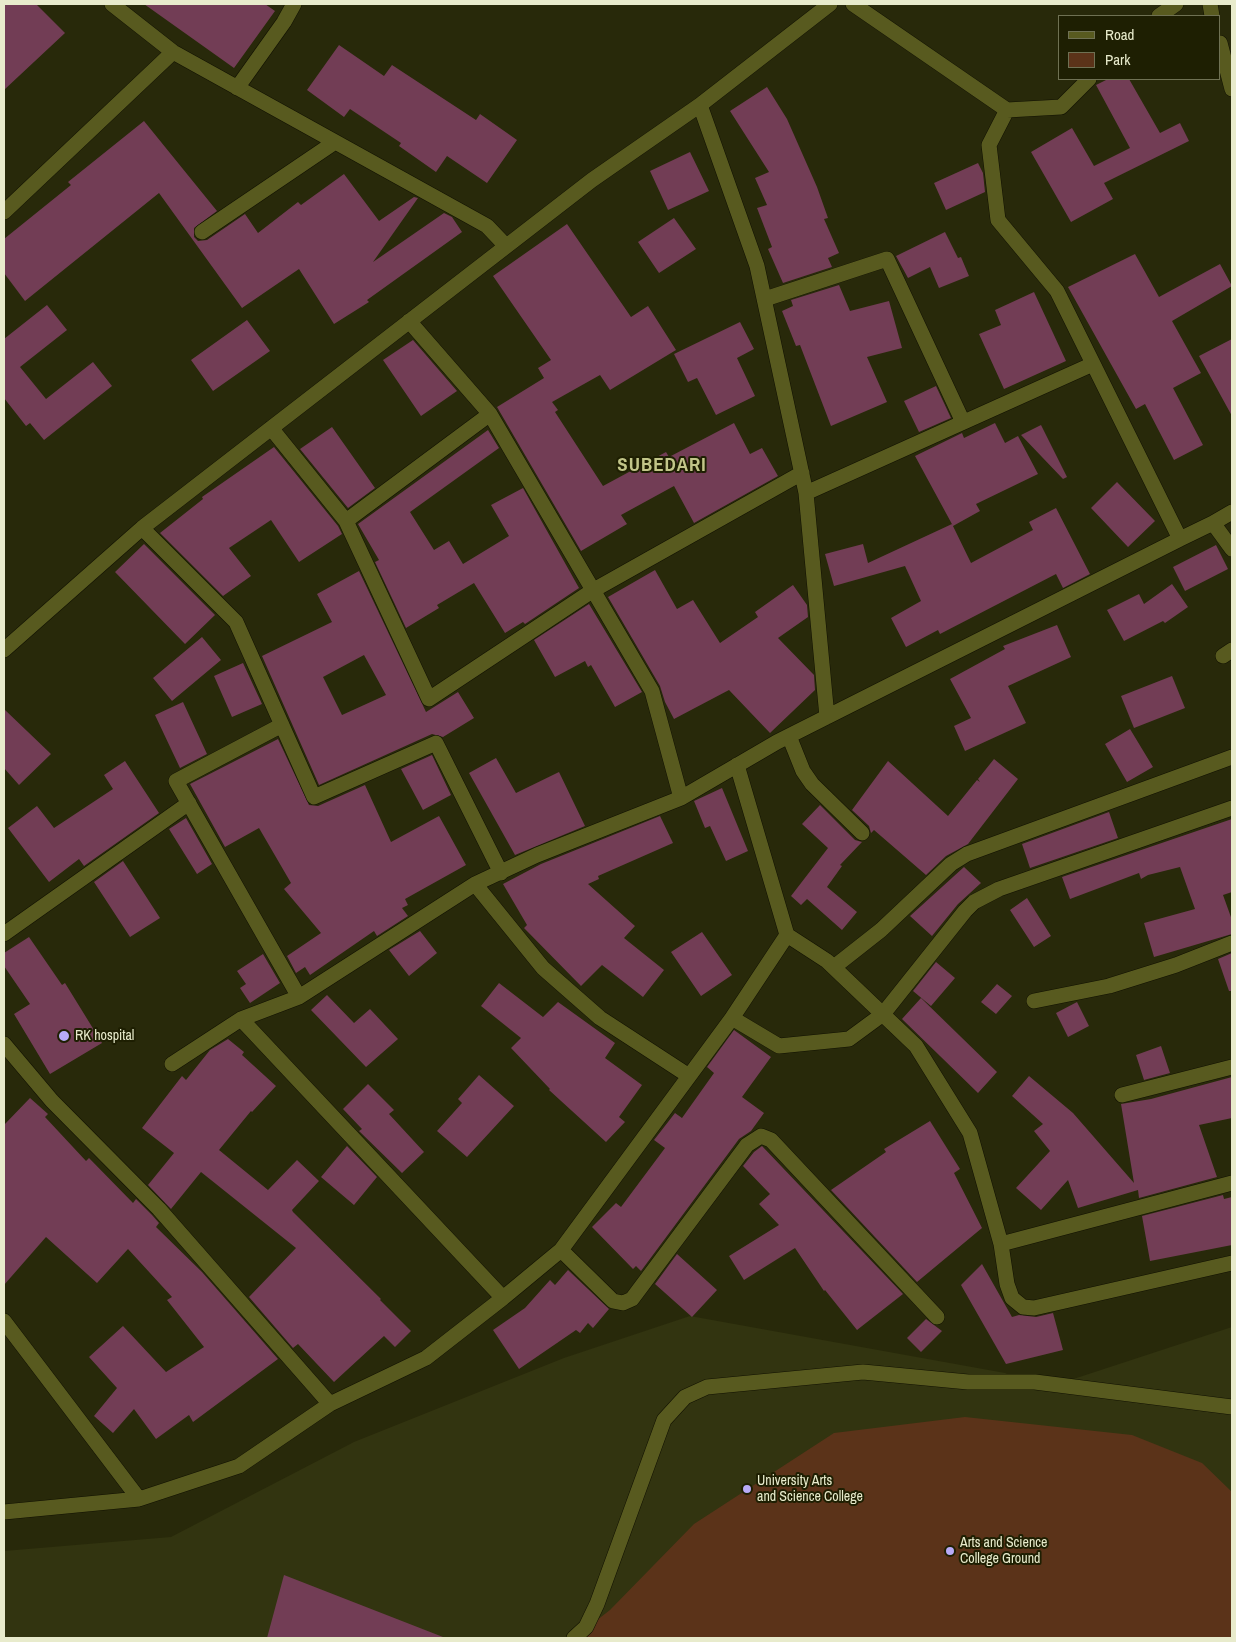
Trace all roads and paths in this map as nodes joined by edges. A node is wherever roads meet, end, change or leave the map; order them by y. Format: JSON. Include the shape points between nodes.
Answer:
{"nodes":[{"id":1,"x":112,"y":4,"type":"edge"},
{"id":2,"x":294,"y":4,"type":"edge"},
{"id":3,"x":830,"y":4,"type":"edge"},
{"id":4,"x":853,"y":4,"type":"edge"},
{"id":5,"x":1176,"y":4,"type":"edge"},
{"id":6,"x":1160,"y":15,"type":"edge"},
{"id":7,"x":1221,"y":47,"type":"edge"},
{"id":8,"x":173,"y":52,"type":"junction"},
{"id":9,"x":1088,"y":80,"type":"edge"},
{"id":10,"x":237,"y":88,"type":"junction"},
{"id":11,"x":1232,"y":89,"type":"edge"},
{"id":12,"x":700,"y":104,"type":"junction"},
{"id":13,"x":1007,"y":110,"type":"junction"},
{"id":14,"x":336,"y":142,"type":"junction"},
{"id":15,"x":4,"y":212,"type":"edge"},
{"id":16,"x":202,"y":232,"type":"dead end"},
{"id":17,"x":506,"y":246,"type":"junction"},
{"id":18,"x":765,"y":299,"type":"junction"},
{"id":19,"x":409,"y":321,"type":"junction"},
{"id":20,"x":1093,"y":364,"type":"junction"},
{"id":21,"x":490,"y":414,"type":"junction"},
{"id":22,"x":963,"y":422,"type":"junction"},
{"id":23,"x":271,"y":428,"type":"junction"},
{"id":24,"x":802,"y":473,"type":"junction"},
{"id":25,"x":806,"y":493,"type":"junction"},
{"id":26,"x":1232,"y":512,"type":"edge"},
{"id":27,"x":346,"y":521,"type":"junction"},
{"id":28,"x":1213,"y":523,"type":"junction"},
{"id":29,"x":142,"y":528,"type":"junction"},
{"id":30,"x":1180,"y":539,"type":"junction"},
{"id":31,"x":1232,"y":549,"type":"edge"},
{"id":32,"x":592,"y":591,"type":"junction"},
{"id":33,"x":4,"y":650,"type":"edge"},
{"id":34,"x":827,"y":718,"type":"junction"},
{"id":35,"x":282,"y":725,"type":"junction"},
{"id":36,"x":789,"y":736,"type":"junction"},
{"id":37,"x":1232,"y":757,"type":"edge"},
{"id":38,"x":737,"y":765,"type":"junction"},
{"id":39,"x":681,"y":798,"type":"junction"},
{"id":40,"x":188,"y":803,"type":"junction"},
{"id":41,"x":1232,"y":808,"type":"edge"},
{"id":42,"x":862,"y":833,"type":"dead end"},
{"id":43,"x":502,"y":873,"type":"junction"},
{"id":44,"x":475,"y":884,"type":"junction"},
{"id":45,"x":4,"y":934,"type":"edge"},
{"id":46,"x":787,"y":935,"type":"junction"},
{"id":47,"x":1232,"y":943,"type":"edge"},
{"id":48,"x":834,"y":968,"type":"junction"},
{"id":49,"x":299,"y":997,"type":"junction"},
{"id":50,"x":1034,"y":1001,"type":"dead end"},
{"id":51,"x":883,"y":1014,"type":"junction"},
{"id":52,"x":732,"y":1018,"type":"junction"},
{"id":53,"x":242,"y":1019,"type":"junction"},
{"id":54,"x":4,"y":1044,"type":"edge"},
{"id":55,"x":172,"y":1064,"type":"dead end"},
{"id":56,"x":1232,"y":1067,"type":"edge"},
{"id":57,"x":689,"y":1076,"type":"junction"},
{"id":58,"x":1122,"y":1095,"type":"dead end"},
{"id":59,"x":1232,"y":1183,"type":"edge"},
{"id":60,"x":1001,"y":1244,"type":"junction"},
{"id":61,"x":561,"y":1250,"type":"junction"},
{"id":62,"x":1232,"y":1263,"type":"edge"},
{"id":63,"x":503,"y":1298,"type":"junction"},
{"id":64,"x":937,"y":1317,"type":"dead end"},
{"id":65,"x":4,"y":1321,"type":"edge"},
{"id":66,"x":330,"y":1404,"type":"junction"},
{"id":67,"x":1232,"y":1407,"type":"edge"},
{"id":68,"x":139,"y":1499,"type":"junction"},
{"id":69,"x":4,"y":1512,"type":"edge"},
{"id":70,"x":574,"y":1638,"type":"edge"}],
"edges":[{"from":1,"to":8,"type":"street"},
{"from":2,"to":10,"type":"street"},
{"from":3,"to":12,"type":"street"},
{"from":4,"to":13,"type":"street"},
{"from":5,"to":6,"type":"street"},
{"from":7,"to":11,"type":"street"},
{"from":8,"to":10,"type":"street"},
{"from":8,"to":15,"type":"street"},
{"from":9,"to":13,"type":"street","via":[[1060,107]]},
{"from":10,"to":14,"type":"street"},
{"from":12,"to":17,"type":"street"},
{"from":12,"to":18,"type":"street","via":[[757,266]]},
{"from":13,"to":20,"type":"street","via":[[990,145],[998,220],[1057,291]]},
{"from":14,"to":16,"type":"street"},
{"from":14,"to":17,"type":"street","via":[[487,226]]},
{"from":17,"to":19,"type":"street"},
{"from":18,"to":22,"type":"street","via":[[887,259]]},
{"from":18,"to":24,"type":"street"},
{"from":19,"to":21,"type":"street"},
{"from":19,"to":23,"type":"street"},
{"from":20,"to":22,"type":"street"},
{"from":20,"to":30,"type":"street"},
{"from":21,"to":27,"type":"street"},
{"from":21,"to":32,"type":"street"},
{"from":22,"to":25,"type":"street"},
{"from":23,"to":27,"type":"street"},
{"from":23,"to":29,"type":"street"},
{"from":24,"to":25,"type":"street"},
{"from":24,"to":32,"type":"street"},
{"from":25,"to":34,"type":"street"},
{"from":26,"to":28,"type":"street"},
{"from":27,"to":32,"type":"street","via":[[429,699]]},
{"from":28,"to":30,"type":"street"},
{"from":28,"to":31,"type":"street"},
{"from":29,"to":33,"type":"street"},
{"from":29,"to":35,"type":"street","via":[[236,622]]},
{"from":30,"to":34,"type":"street"},
{"from":32,"to":39,"type":"street","via":[[652,691]]},
{"from":34,"to":36,"type":"street"},
{"from":35,"to":40,"type":"street","via":[[176,781]]},
{"from":35,"to":43,"type":"street","via":[[314,797],[436,742]]},
{"from":36,"to":38,"type":"street"},
{"from":36,"to":42,"type":"street","via":[[812,784]]},
{"from":37,"to":48,"type":"street","via":[[967,854]]},
{"from":38,"to":39,"type":"street"},
{"from":38,"to":46,"type":"street"},
{"from":39,"to":43,"type":"street","via":[[537,855]]},
{"from":40,"to":45,"type":"street"},
{"from":40,"to":49,"type":"street"},
{"from":41,"to":51,"type":"street","via":[[999,889],[974,902]]},
{"from":43,"to":44,"type":"street"},
{"from":44,"to":49,"type":"street"},
{"from":44,"to":57,"type":"street","via":[[543,968],[600,1018]]},
{"from":46,"to":48,"type":"street"},
{"from":46,"to":52,"type":"street"},
{"from":47,"to":50,"type":"street","via":[[1109,986]]},
{"from":48,"to":51,"type":"street"},
{"from":49,"to":53,"type":"street"},
{"from":51,"to":52,"type":"street","via":[[849,1039],[779,1046]]},
{"from":51,"to":60,"type":"street","via":[[916,1046],[970,1133]]},
{"from":52,"to":57,"type":"street"},
{"from":53,"to":55,"type":"street"},
{"from":53,"to":63,"type":"street"},
{"from":54,"to":66,"type":"street","via":[[52,1100],[159,1209]]},
{"from":56,"to":58,"type":"street"},
{"from":57,"to":61,"type":"street"},
{"from":59,"to":60,"type":"street"},
{"from":60,"to":62,"type":"street","via":[[1012,1298],[1023,1307],[1034,1308]]},
{"from":61,"to":63,"type":"street"},
{"from":61,"to":64,"type":"street","via":[[613,1301],[623,1304],[632,1299],[747,1145],[761,1136],[771,1140]]},
{"from":63,"to":66,"type":"street","via":[[426,1358]]},
{"from":65,"to":68,"type":"street"},
{"from":66,"to":68,"type":"street","via":[[239,1466]]},
{"from":67,"to":70,"type":"street","via":[[1035,1382],[968,1382],[862,1372],[707,1387],[684,1397],[664,1420],[597,1604],[586,1627]]},
{"from":68,"to":69,"type":"street"}]}
